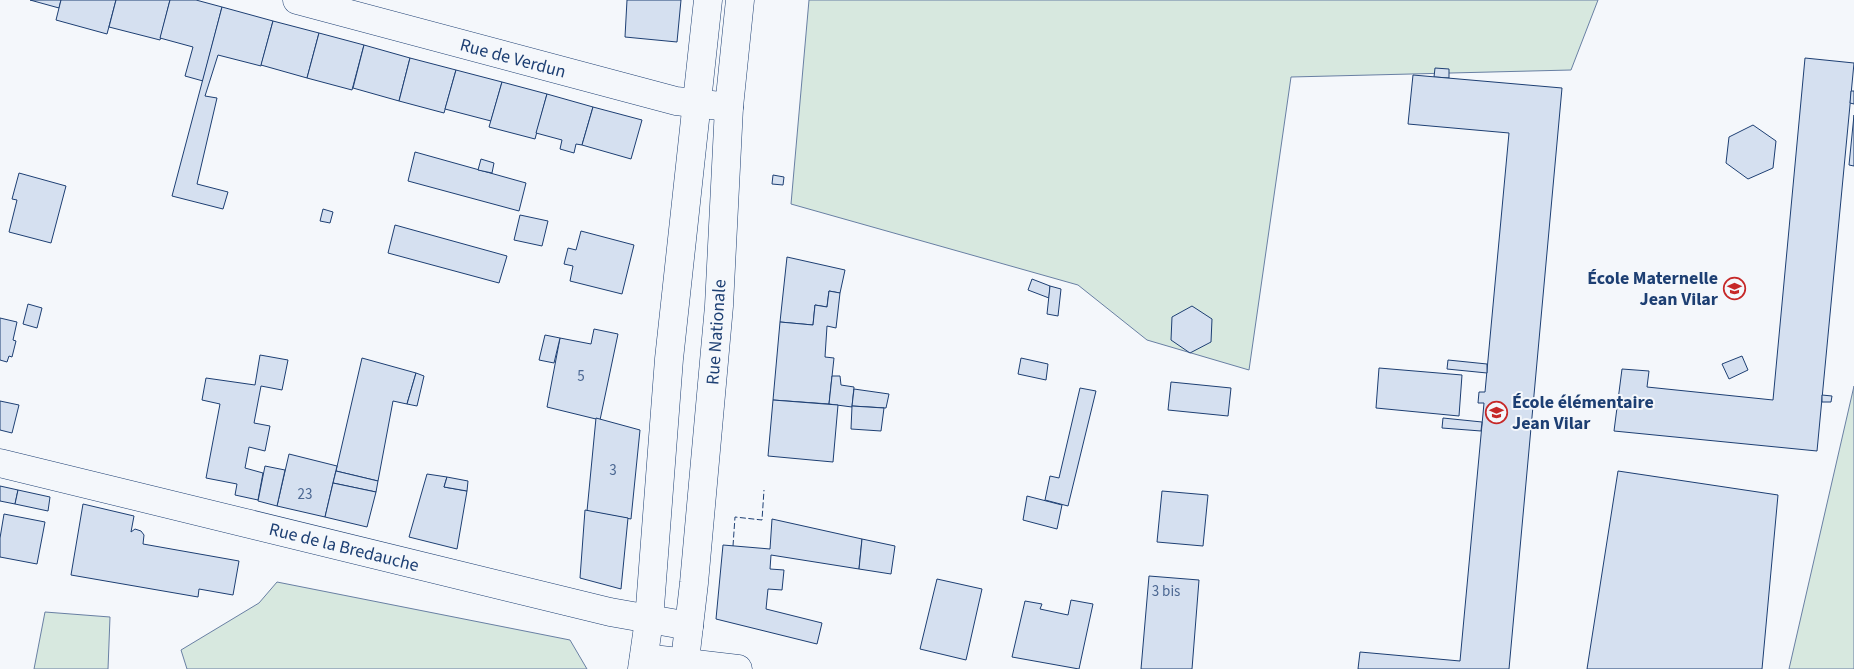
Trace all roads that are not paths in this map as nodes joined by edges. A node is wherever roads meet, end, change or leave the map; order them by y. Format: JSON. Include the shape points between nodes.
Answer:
{"nodes":[{"id":1,"x":297,"y":0,"type":"edge"},
{"id":2,"x":708,"y":0,"type":"edge"},
{"id":3,"x":740,"y":0,"type":"edge"},
{"id":4,"x":697,"y":104,"type":"junction"},
{"id":5,"x":729,"y":107,"type":"junction"},
{"id":6,"x":0,"y":463,"type":"edge"},
{"id":7,"x":650,"y":620,"type":"junction"},
{"id":8,"x":689,"y":626,"type":"junction"},
{"id":9,"x":643,"y":664,"type":"edge"},
{"id":10,"x":685,"y":666,"type":"edge"},
{"id":11,"x":738,"y":669,"type":"edge"}],
"edges":[{"from":1,"to":4,"type":"main road","name":"Rue de Verdun"},
{"from":2,"to":4,"type":"main road"},
{"from":3,"to":5,"type":"main road","name":"Rue Nationale"},
{"from":4,"to":5,"type":"main road","name":"Rue de Verdun"},
{"from":4,"to":7,"type":"main road","via":[[669,359]]},
{"from":5,"to":8,"type":"main road","name":"Rue Nationale","via":[[719,306]]},
{"from":6,"to":7,"type":"main road","name":"Rue de la Bredauche"},
{"from":7,"to":8,"type":"main road","name":"Rue de la Bredauche"},
{"from":7,"to":9,"type":"main road"},
{"from":8,"to":10,"type":"main road","name":"Rue Nationale"},
{"from":9,"to":10,"type":"main road"},
{"from":10,"to":11,"type":"main road"}]}
